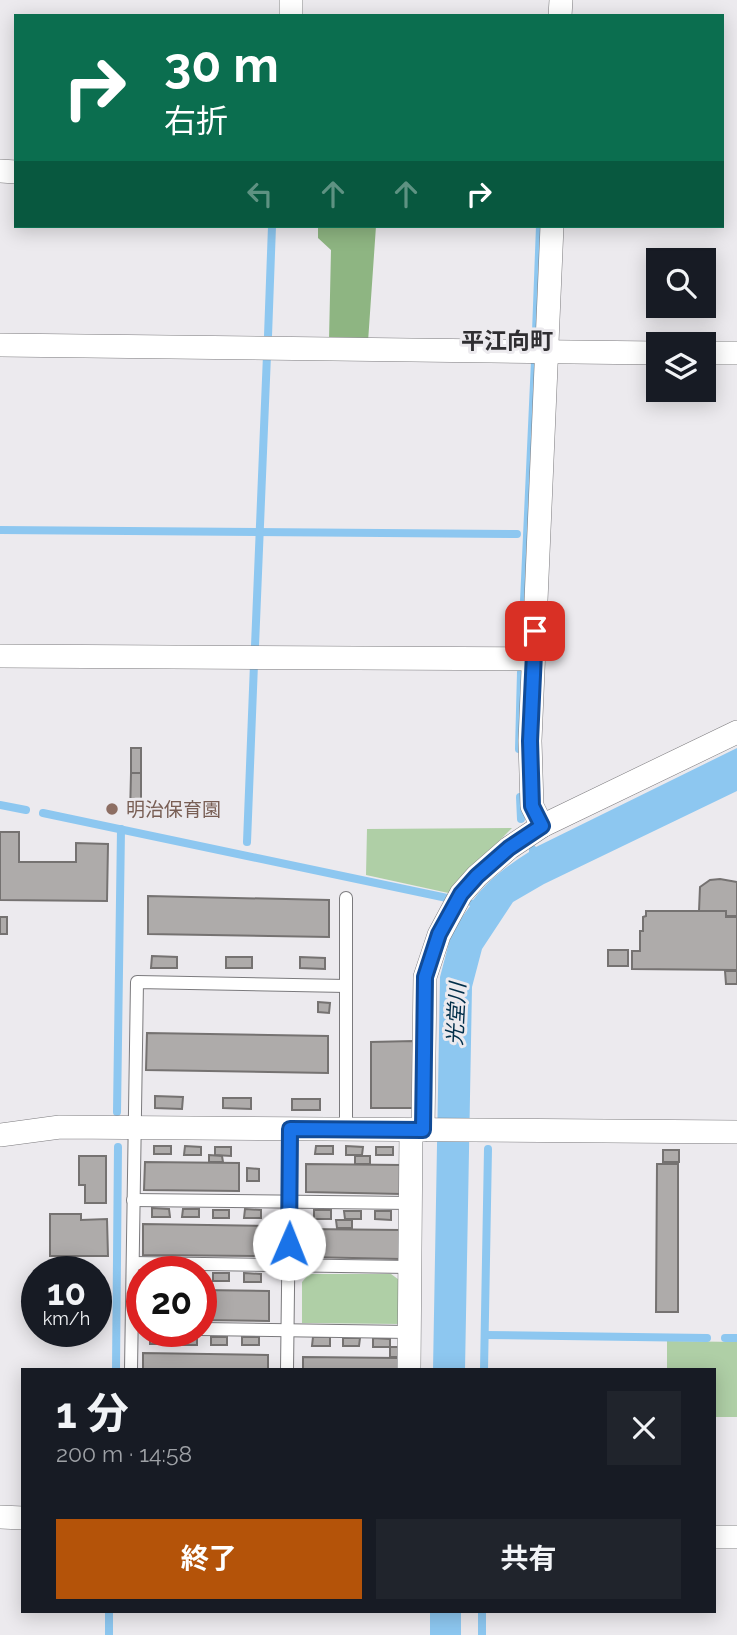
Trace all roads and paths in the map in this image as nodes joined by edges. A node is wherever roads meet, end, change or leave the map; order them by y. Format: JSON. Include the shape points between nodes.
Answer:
{"nodes":[{"id":1,"x":552,"y":228,"type":"edge"},
{"id":2,"x":0,"y":345,"type":"edge"},
{"id":3,"x":546,"y":352,"type":"junction"},
{"id":4,"x":646,"y":353,"type":"edge"},
{"id":5,"x":716,"y":353,"type":"edge"},
{"id":6,"x":737,"y":353,"type":"edge"},
{"id":7,"x":0,"y":656,"type":"edge"},
{"id":8,"x":533,"y":659,"type":"junction"},
{"id":9,"x":737,"y":732,"type":"edge"},
{"id":10,"x":542,"y":826,"type":"junction"},
{"id":11,"x":346,"y":898,"type":"dead end"},
{"id":12,"x":346,"y":986,"type":"junction"},
{"id":13,"x":134,"y":1128,"type":"junction"},
{"id":14,"x":290,"y":1129,"type":"junction"},
{"id":15,"x":346,"y":1130,"type":"junction"},
{"id":16,"x":417,"y":1130,"type":"junction"},
{"id":17,"x":737,"y":1132,"type":"edge"},
{"id":18,"x":0,"y":1135,"type":"edge"},
{"id":19,"x":133,"y":1200,"type":"junction"},
{"id":20,"x":289,"y":1202,"type":"junction"},
{"id":21,"x":411,"y":1203,"type":"junction"},
{"id":22,"x":133,"y":1256,"type":"edge"},
{"id":23,"x":217,"y":1264,"type":"edge"},
{"id":24,"x":288,"y":1265,"type":"junction"},
{"id":25,"x":410,"y":1266,"type":"junction"},
{"id":26,"x":217,"y":1329,"type":"edge"},
{"id":27,"x":287,"y":1330,"type":"junction"},
{"id":28,"x":410,"y":1332,"type":"junction"},
{"id":29,"x":134,"y":1347,"type":"edge"},
{"id":30,"x":131,"y":1368,"type":"edge"},
{"id":31,"x":287,"y":1368,"type":"edge"},
{"id":32,"x":409,"y":1368,"type":"edge"},
{"id":33,"x":0,"y":1517,"type":"edge"},
{"id":34,"x":21,"y":1517,"type":"edge"},
{"id":35,"x":716,"y":1537,"type":"edge"},
{"id":36,"x":737,"y":1537,"type":"edge"}],
"edges":[{"from":1,"to":3,"type":"street"},
{"from":2,"to":3,"type":"street"},
{"from":3,"to":4,"type":"street"},
{"from":3,"to":8,"type":"street"},
{"from":5,"to":6,"type":"street"},
{"from":7,"to":8,"type":"street"},
{"from":8,"to":10,"type":"street","via":[[532,806]]},
{"from":9,"to":10,"type":"street"},
{"from":10,"to":16,"type":"street","via":[[477,876],[461,894],[439,934],[425,977]]},
{"from":11,"to":12,"type":"lane"},
{"from":12,"to":13,"type":"lane","via":[[136,982]]},
{"from":12,"to":15,"type":"lane"},
{"from":13,"to":14,"type":"street"},
{"from":13,"to":18,"type":"street","via":[[60,1127]]},
{"from":13,"to":19,"type":"lane"},
{"from":14,"to":15,"type":"street"},
{"from":14,"to":20,"type":"lane"},
{"from":15,"to":16,"type":"street"},
{"from":16,"to":17,"type":"street"},
{"from":16,"to":21,"type":"street"},
{"from":19,"to":20,"type":"lane"},
{"from":19,"to":22,"type":"lane"},
{"from":20,"to":21,"type":"lane"},
{"from":20,"to":24,"type":"lane"},
{"from":21,"to":25,"type":"street"},
{"from":23,"to":24,"type":"lane"},
{"from":24,"to":25,"type":"lane"},
{"from":24,"to":27,"type":"lane"},
{"from":25,"to":28,"type":"street"},
{"from":26,"to":27,"type":"lane"},
{"from":27,"to":28,"type":"lane"},
{"from":27,"to":31,"type":"lane"},
{"from":28,"to":32,"type":"street"},
{"from":29,"to":30,"type":"lane"},
{"from":33,"to":34,"type":"street"},
{"from":35,"to":36,"type":"street"}]}
